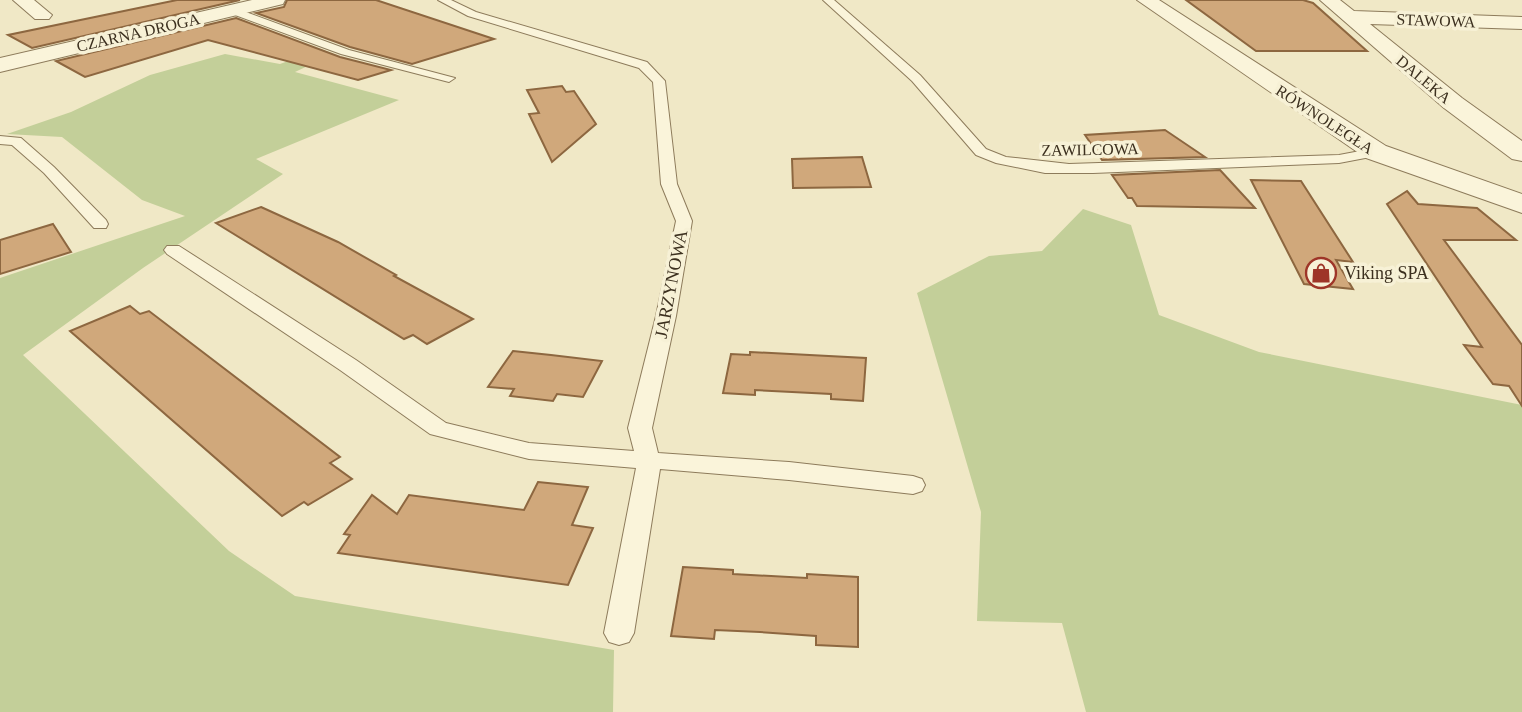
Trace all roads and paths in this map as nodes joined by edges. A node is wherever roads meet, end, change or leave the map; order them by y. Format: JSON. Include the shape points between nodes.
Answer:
{"nodes":[{"id":1,"x":22,"y":0,"type":"edge"},
{"id":2,"x":276,"y":0,"type":"edge"},
{"id":3,"x":443,"y":0,"type":"edge"},
{"id":4,"x":828,"y":0,"type":"edge"},
{"id":5,"x":1146,"y":0,"type":"edge"},
{"id":6,"x":1329,"y":0,"type":"edge"},
{"id":7,"x":231,"y":10,"type":"junction"},
{"id":8,"x":42,"y":15,"type":"dead end"},
{"id":9,"x":1349,"y":17,"type":"junction"},
{"id":10,"x":1522,"y":23,"type":"edge"},
{"id":11,"x":0,"y":65,"type":"edge"},
{"id":12,"x":449,"y":78,"type":"dead end"},
{"id":13,"x":0,"y":140,"type":"edge"},
{"id":14,"x":1376,"y":152,"type":"junction"},
{"id":15,"x":1522,"y":153,"type":"edge"},
{"id":16,"x":1522,"y":204,"type":"edge"},
{"id":17,"x":100,"y":224,"type":"dead end"},
{"id":18,"x":173,"y":250,"type":"dead end"},
{"id":19,"x":649,"y":462,"type":"junction"},
{"id":20,"x":913,"y":485,"type":"dead end"},
{"id":21,"x":619,"y":633,"type":"dead end"}],
"edges":[{"from":1,"to":8,"type":"street"},
{"from":2,"to":7,"type":"street","name":"CZARNA DROGA"},
{"from":3,"to":19,"type":"lane","name":"JARZYNOWA","via":[[472,14],[643,65],[659,81],[669,184],[684,221],[640,428]]},
{"from":4,"to":14,"type":"lane","name":"ZAWILCOWA","via":[[916,78],[981,152],[992,158],[1032,167],[1090,168],[1339,159]]},
{"from":5,"to":14,"type":"street","name":"RÓWNOLEGŁA"},
{"from":6,"to":9,"type":"street","name":"DALEKA"},
{"from":7,"to":11,"type":"street","name":"CZARNA DROGA"},
{"from":7,"to":12,"type":"lane","via":[[345,52]]},
{"from":9,"to":10,"type":"street","name":"STAWOWA"},
{"from":9,"to":15,"type":"street","name":"DALEKA"},
{"from":13,"to":17,"type":"lane","via":[[16,141]]},
{"from":14,"to":16,"type":"street","name":"RÓWNOLEGŁA"},
{"from":18,"to":19,"type":"lane","via":[[438,429],[529,451]]},
{"from":19,"to":20,"type":"lane"},
{"from":19,"to":21,"type":"lane","name":"JARZYNOWA"}]}
